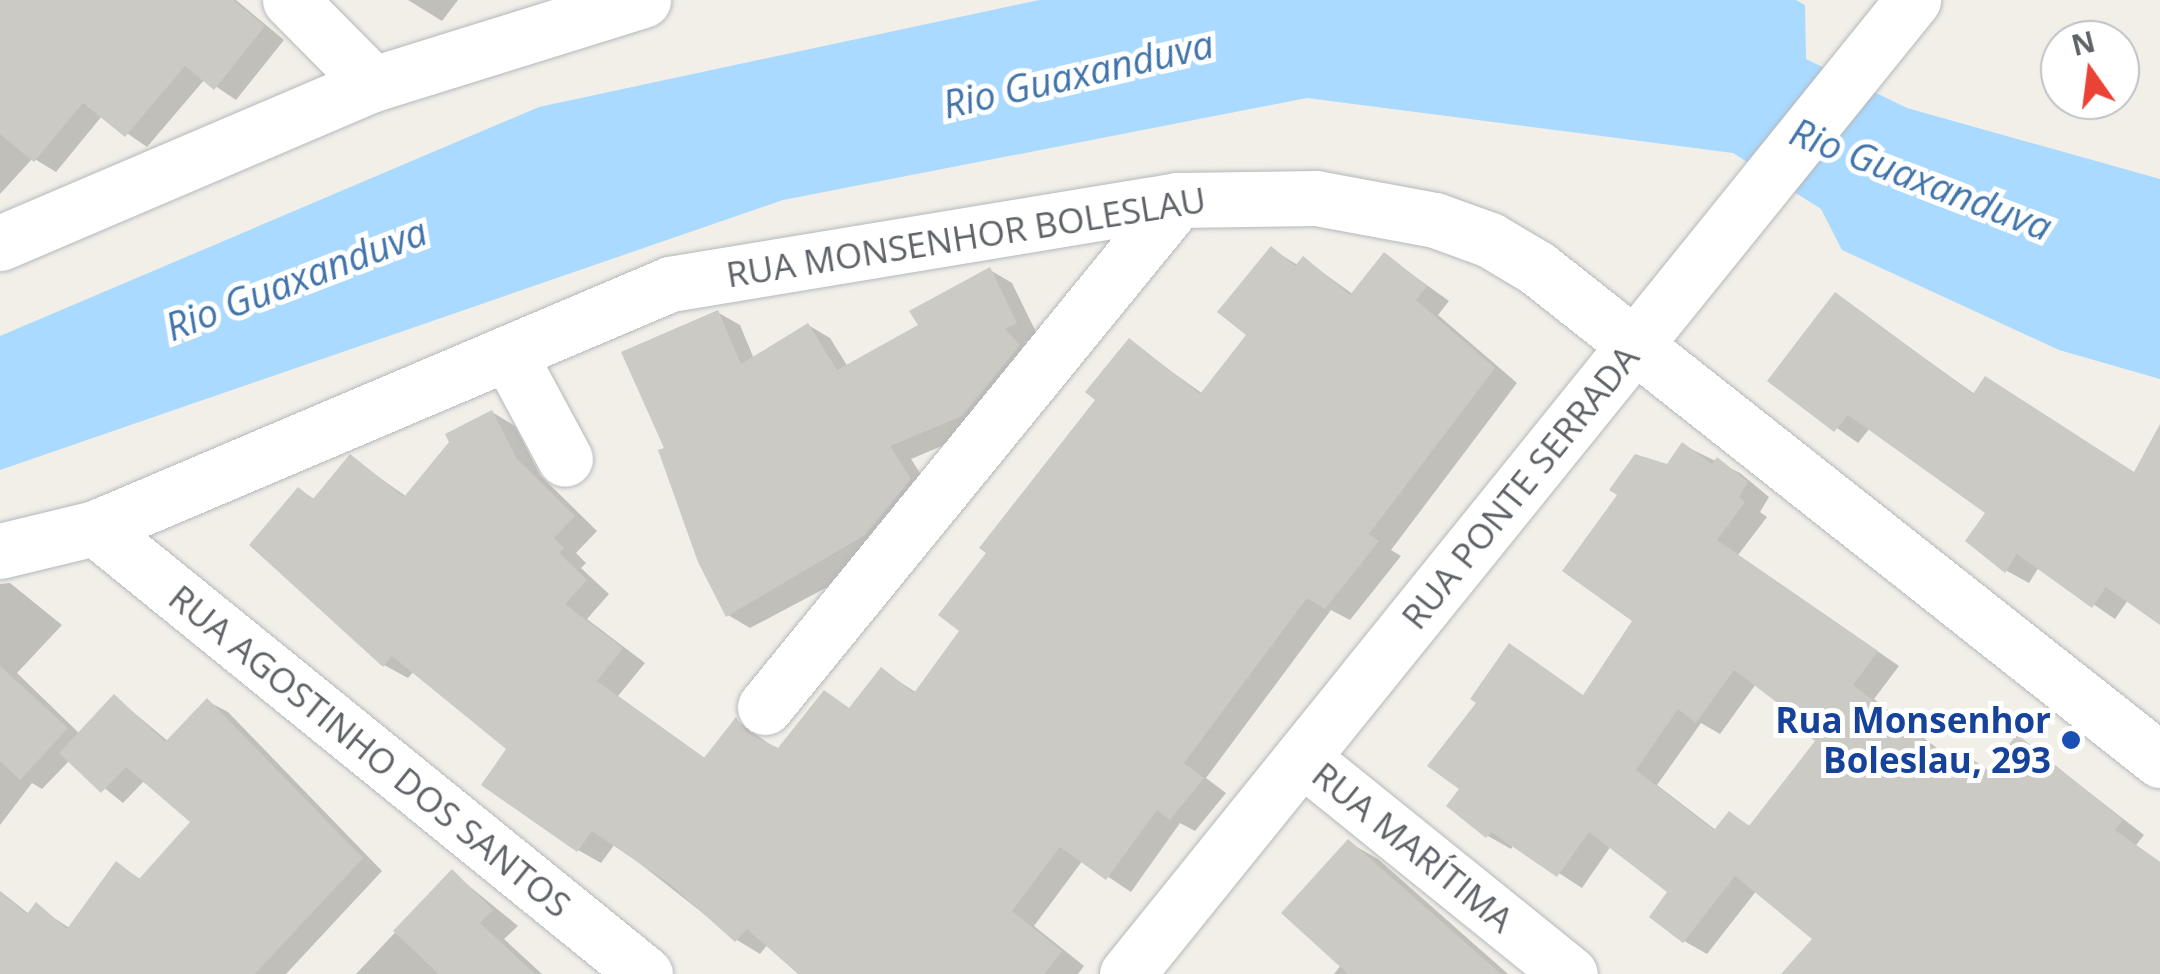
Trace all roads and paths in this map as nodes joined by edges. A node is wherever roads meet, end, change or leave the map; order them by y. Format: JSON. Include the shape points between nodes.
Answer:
{"nodes":[{"id":1,"x":290,"y":0,"type":"edge"},
{"id":2,"x":642,"y":0,"type":"edge"},
{"id":3,"x":1913,"y":0,"type":"edge"},
{"id":4,"x":373,"y":84,"type":"junction"},
{"id":5,"x":1178,"y":200,"type":"junction"},
{"id":6,"x":0,"y":243,"type":"edge"},
{"id":7,"x":1637,"y":343,"type":"junction"},
{"id":8,"x":508,"y":353,"type":"junction"},
{"id":9,"x":565,"y":459,"type":"dead end"},
{"id":10,"x":95,"y":528,"type":"junction"},
{"id":11,"x":0,"y":551,"type":"edge"},
{"id":12,"x":764,"y":708,"type":"dead end"},
{"id":13,"x":1302,"y":758,"type":"junction"},
{"id":14,"x":2160,"y":760,"type":"edge"},
{"id":15,"x":645,"y":974,"type":"edge"},
{"id":16,"x":1128,"y":974,"type":"edge"},
{"id":17,"x":1570,"y":974,"type":"edge"}],
"edges":[{"from":1,"to":4,"type":"street"},
{"from":2,"to":4,"type":"street"},
{"from":3,"to":7,"type":"street","name":"RUA PONTE SERRADA"},
{"from":4,"to":6,"type":"street"},
{"from":5,"to":7,"type":"street","name":"RUA MONSENHOR BOLESLAU","via":[[1316,198],[1435,220],[1490,240],[1537,268]]},
{"from":5,"to":8,"type":"street","name":"RUA MONSENHOR BOLESLAU","via":[[670,284]]},
{"from":5,"to":12,"type":"street"},
{"from":7,"to":13,"type":"street","name":"RUA PONTE SERRADA"},
{"from":7,"to":14,"type":"street","name":"RUA MONSENHOR BOLESLAU"},
{"from":8,"to":9,"type":"street"},
{"from":8,"to":10,"type":"street","name":"RUA MONSENHOR BOLESLAU"},
{"from":10,"to":11,"type":"street","name":"RUA MONSENHOR BOLESLAU"},
{"from":10,"to":15,"type":"street","name":"RUA AGOSTINHO DOS SANTOS"},
{"from":13,"to":16,"type":"street","name":"RUA PONTE SERRADA"},
{"from":13,"to":17,"type":"street","name":"RUA MARÍTIMA"}]}
